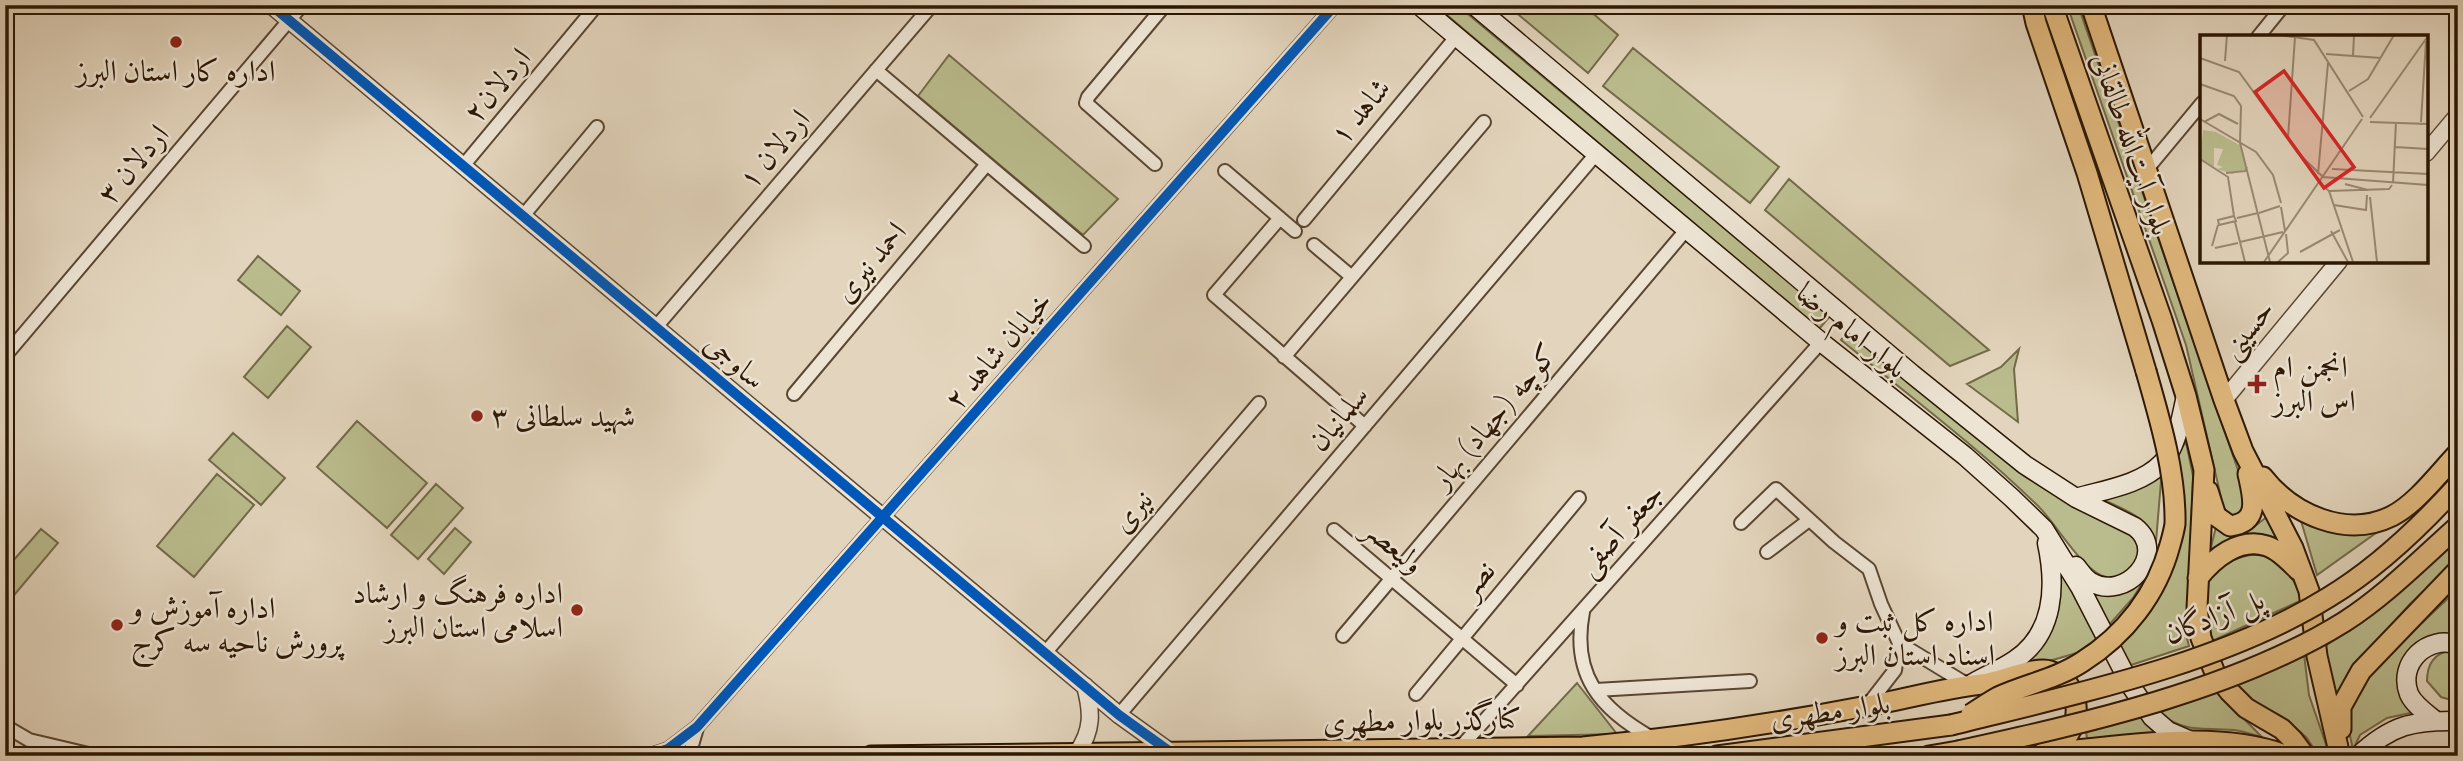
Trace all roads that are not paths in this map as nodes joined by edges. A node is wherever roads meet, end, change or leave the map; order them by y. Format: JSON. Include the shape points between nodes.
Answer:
{"nodes":[{"id":1,"x":13,"y":5,"type":"edge"},
{"id":2,"x":271,"y":5,"type":"edge"},
{"id":3,"x":302,"y":5,"type":"edge"},
{"id":4,"x":597,"y":5,"type":"edge"},
{"id":5,"x":932,"y":5,"type":"edge"},
{"id":6,"x":1165,"y":5,"type":"edge"},
{"id":7,"x":1335,"y":5,"type":"edge"},
{"id":8,"x":1419,"y":5,"type":"edge"},
{"id":9,"x":1474,"y":5,"type":"edge"},
{"id":10,"x":2032,"y":5,"type":"edge"},
{"id":11,"x":2052,"y":5,"type":"edge"},
{"id":12,"x":2091,"y":5,"type":"edge"},
{"id":13,"x":2284,"y":5,"type":"edge"},
{"id":14,"x":5,"y":14,"type":"edge"},
{"id":15,"x":289,"y":20,"type":"junction"},
{"id":16,"x":2260,"y":35,"type":"edge"},
{"id":17,"x":1456,"y":37,"type":"junction"},
{"id":18,"x":876,"y":70,"type":"junction"},
{"id":19,"x":2200,"y":105,"type":"edge"},
{"id":20,"x":2458,"y":115,"type":"edge"},
{"id":21,"x":1484,"y":122,"type":"dead end"},
{"id":22,"x":597,"y":127,"type":"dead end"},
{"id":23,"x":2428,"y":151,"type":"edge"},
{"id":24,"x":1596,"y":155,"type":"junction"},
{"id":25,"x":987,"y":164,"type":"junction"},
{"id":26,"x":1155,"y":164,"type":"dead end"},
{"id":27,"x":463,"y":166,"type":"junction"},
{"id":28,"x":2148,"y":168,"type":"junction"},
{"id":29,"x":1225,"y":171,"type":"dead end"},
{"id":30,"x":523,"y":216,"type":"junction"},
{"id":31,"x":1280,"y":218,"type":"junction"},
{"id":32,"x":1304,"y":220,"type":"dead end"},
{"id":33,"x":1686,"y":230,"type":"junction"},
{"id":34,"x":1295,"y":231,"type":"dead end"},
{"id":35,"x":1314,"y":245,"type":"dead end"},
{"id":36,"x":1084,"y":246,"type":"dead end"},
{"id":37,"x":2338,"y":262,"type":"edge"},
{"id":38,"x":1352,"y":277,"type":"junction"},
{"id":39,"x":656,"y":327,"type":"junction"},
{"id":40,"x":1821,"y":342,"type":"junction"},
{"id":41,"x":5,"y":356,"type":"edge"},
{"id":42,"x":1284,"y":357,"type":"junction"},
{"id":43,"x":794,"y":394,"type":"dead end"},
{"id":44,"x":2186,"y":396,"type":"junction"},
{"id":45,"x":2224,"y":400,"type":"junction"},
{"id":46,"x":1259,"y":403,"type":"dead end"},
{"id":47,"x":1365,"y":426,"type":"junction"},
{"id":48,"x":2243,"y":451,"type":"junction"},
{"id":49,"x":2458,"y":453,"type":"edge"},
{"id":50,"x":2204,"y":470,"type":"junction"},
{"id":51,"x":2458,"y":485,"type":"edge"},
{"id":52,"x":1579,"y":498,"type":"dead end"},
{"id":53,"x":2076,"y":498,"type":"junction"},
{"id":54,"x":883,"y":517,"type":"junction"},
{"id":55,"x":1809,"y":520,"type":"junction"},
{"id":56,"x":1741,"y":523,"type":"dead end"},
{"id":57,"x":2458,"y":526,"type":"edge"},
{"id":58,"x":2044,"y":529,"type":"junction"},
{"id":59,"x":1334,"y":530,"type":"dead end"},
{"id":60,"x":1767,"y":552,"type":"dead end"},
{"id":61,"x":2458,"y":570,"type":"edge"},
{"id":62,"x":2302,"y":573,"type":"junction"},
{"id":63,"x":2198,"y":578,"type":"junction"},
{"id":64,"x":1392,"y":579,"type":"junction"},
{"id":65,"x":1583,"y":610,"type":"junction"},
{"id":66,"x":1343,"y":636,"type":"dead end"},
{"id":67,"x":1462,"y":638,"type":"junction"},
{"id":68,"x":1899,"y":643,"type":"junction"},
{"id":69,"x":2458,"y":645,"type":"edge"},
{"id":70,"x":1045,"y":653,"type":"junction"},
{"id":71,"x":1750,"y":681,"type":"dead end"},
{"id":72,"x":1517,"y":685,"type":"junction"},
{"id":73,"x":1969,"y":685,"type":"junction"},
{"id":74,"x":1085,"y":686,"type":"junction"},
{"id":75,"x":1596,"y":690,"type":"junction"},
{"id":76,"x":1416,"y":694,"type":"dead end"},
{"id":77,"x":1867,"y":706,"type":"junction"},
{"id":78,"x":1119,"y":715,"type":"junction"},
{"id":79,"x":2436,"y":721,"type":"junction"},
{"id":80,"x":2458,"y":721,"type":"edge"},
{"id":81,"x":1951,"y":725,"type":"junction"},
{"id":82,"x":5,"y":726,"type":"edge"},
{"id":83,"x":698,"y":727,"type":"junction"},
{"id":84,"x":1655,"y":740,"type":"junction"},
{"id":85,"x":2205,"y":748,"type":"edge"},
{"id":86,"x":1459,"y":750,"type":"junction"},
{"id":87,"x":1169,"y":751,"type":"junction"},
{"id":88,"x":1077,"y":753,"type":"junction"},
{"id":89,"x":2036,"y":755,"type":"edge"},
{"id":90,"x":2346,"y":755,"type":"edge"},
{"id":91,"x":97,"y":756,"type":"edge"},
{"id":92,"x":648,"y":756,"type":"edge"},
{"id":93,"x":692,"y":756,"type":"edge"},
{"id":94,"x":871,"y":756,"type":"edge"},
{"id":95,"x":1717,"y":756,"type":"edge"},
{"id":96,"x":1929,"y":756,"type":"edge"},
{"id":97,"x":2287,"y":756,"type":"edge"},
{"id":98,"x":2305,"y":756,"type":"edge"}],
"edges":[{"from":1,"to":14,"type":"street"},
{"from":2,"to":15,"type":"street","name":"ساوجی"},
{"from":3,"to":15,"type":"street","name":"اردلان ۳"},
{"from":4,"to":27,"type":"street","name":"اردلان۲"},
{"from":5,"to":18,"type":"street","name":"اردلان ۱"},
{"from":6,"to":26,"type":"street","via":[[1086,103]]},
{"from":7,"to":54,"type":"street","name":"خیابان شاهد ۲"},
{"from":8,"to":17,"type":"main road","name":"بلوار امام رضا"},
{"from":9,"to":53,"type":"main road","name":"بلوار امام رضا","via":[[1916,377],[2025,465]]},
{"from":10,"to":81,"type":"main road","bridge":true,"via":[[2146,371],[2167,451],[2175,526],[2145,602],[2117,636],[2082,663],[2000,697]]},
{"from":11,"to":44,"type":"main road","name":"بلوار آیت‌الله طالقانی"},
{"from":12,"to":28,"type":"main road","name":"بلوار آیت‌الله طالقانی"},
{"from":13,"to":16,"type":"street"},
{"from":15,"to":27,"type":"street","name":"ساوجی"},
{"from":15,"to":41,"type":"street","name":"اردلان ۳"},
{"from":17,"to":24,"type":"main road","name":"بلوار امام رضا"},
{"from":17,"to":32,"type":"street","name":"شاهد ۱"},
{"from":18,"to":25,"type":"street"},
{"from":18,"to":39,"type":"street","name":"اردلان ۱"},
{"from":19,"to":28,"type":"street"},
{"from":20,"to":23,"type":"street"},
{"from":21,"to":38,"type":"street"},
{"from":22,"to":30,"type":"street"},
{"from":24,"to":33,"type":"main road","name":"بلوار امام رضا"},
{"from":24,"to":47,"type":"street","name":"سلمانیان"},
{"from":25,"to":36,"type":"street"},
{"from":25,"to":43,"type":"street","name":"احمد نیری"},
{"from":27,"to":30,"type":"street","name":"ساوجی"},
{"from":28,"to":45,"type":"main road","name":"بلوار آیت‌الله طالقانی"},
{"from":29,"to":31,"type":"street"},
{"from":30,"to":39,"type":"street","name":"ساوجی"},
{"from":31,"to":34,"type":"street"},
{"from":31,"to":42,"type":"street","via":[[1214,295]]},
{"from":33,"to":40,"type":"main road","name":"بلوار امام رضا"},
{"from":33,"to":64,"type":"street","name":"کوچه (جهاد) بهار"},
{"from":35,"to":38,"type":"street"},
{"from":37,"to":45,"type":"street","name":"حسینی"},
{"from":38,"to":42,"type":"street"},
{"from":39,"to":54,"type":"street","name":"ساوجی"},
{"from":40,"to":58,"type":"main road","name":"بلوار امام رضا","via":[[1965,456]]},
{"from":40,"to":65,"type":"street","name":"جعفر آصفی"},
{"from":42,"to":47,"type":"street"},
{"from":44,"to":50,"type":"main road","name":"بلوار آیت‌الله طالقانی"},
{"from":44,"to":53,"type":"main road","via":[[2176,436],[2162,463],[2136,480]]},
{"from":45,"to":48,"type":"main road","name":"بلوار آیت‌الله طالقانی"},
{"from":46,"to":70,"type":"street","name":"نیری"},
{"from":47,"to":78,"type":"street","name":"سلمانیان"},
{"from":48,"to":49,"type":"main road","via":[[2274,491],[2306,513],[2353,526],[2393,516]]},
{"from":48,"to":50,"type":"main road","via":[[2253,505],[2251,515],[2240,524],[2230,526],[2216,516]]},
{"from":48,"to":62,"type":"main road","name":"بلوار آیت‌الله طالقانی"},
{"from":50,"to":63,"type":"main road","name":"بلوار آیت‌الله طالقانی"},
{"from":51,"to":81,"type":"main road","name":"پل آزادگان","bridge":true,"via":[[2367,570],[2331,596],[2253,636],[2171,666]]},
{"from":52,"to":67,"type":"street","name":"نصر"},
{"from":53,"to":58,"type":"main road","name":"بلوار امام رضا","via":[[2141,532],[2147,552],[2138,574],[2114,587],[2093,583]]},
{"from":54,"to":70,"type":"street","name":"ساوجی"},
{"from":54,"to":83,"type":"street","name":"خیابان شاهد ۲"},
{"from":55,"to":56,"type":"street","via":[[1776,489]]},
{"from":55,"to":60,"type":"street"},
{"from":55,"to":68,"type":"street","via":[[1870,569]]},
{"from":57,"to":96,"type":"main road","name":"پل آزادگان","bridge":true,"via":[[2388,590],[2310,642],[2168,697],[2043,732]]},
{"from":58,"to":73,"type":"main road","via":[[2053,576],[2045,624],[2016,660]]},
{"from":58,"to":85,"type":"main road","name":"بلوار امام رضا","via":[[2152,718],[2168,732]]},
{"from":59,"to":64,"type":"street","name":"ولیعصر"},
{"from":61,"to":90,"type":"main road","via":[[2361,671],[2342,707]]},
{"from":62,"to":63,"type":"main road","via":[[2266,545],[2251,545],[2221,554]]},
{"from":62,"to":90,"type":"main road","name":"بلوار آیت‌الله طالقانی","via":[[2309,591],[2317,656]]},
{"from":63,"to":98,"type":"main road","name":"بلوار آیت‌الله طالقانی","via":[[2201,638],[2215,673],[2246,708],[2282,729]]},
{"from":64,"to":66,"type":"street","name":"کوچه (جهاد) بهار"},
{"from":64,"to":67,"type":"street","name":"ولیعصر"},
{"from":65,"to":72,"type":"street","name":"جعفر آصفی"},
{"from":65,"to":75,"type":"street","via":[[1581,656]]},
{"from":67,"to":72,"type":"street","name":"ولیعصر"},
{"from":67,"to":76,"type":"street","name":"نصر"},
{"from":68,"to":73,"type":"street"},
{"from":68,"to":77,"type":"street","via":[[1895,670]]},
{"from":69,"to":79,"type":"main road","via":[[2430,645],[2409,664],[2408,692]]},
{"from":70,"to":74,"type":"street","name":"ساوجی"},
{"from":71,"to":75,"type":"street"},
{"from":72,"to":86,"type":"street","name":"جعفر آصفی"},
{"from":73,"to":77,"type":"main road","name":"کنارگذر بلوار مطهری"},
{"from":73,"to":89,"type":"main road","name":"کنارگذر بلوار مطهری","via":[[2049,670],[2067,682],[2076,718],[2070,736]]},
{"from":74,"to":78,"type":"street","name":"ساوجی"},
{"from":74,"to":88,"type":"street","via":[[1091,726]]},
{"from":75,"to":84,"type":"street","via":[[1620,720]]},
{"from":77,"to":84,"type":"main road","name":"کنارگذر بلوار مطهری"},
{"from":78,"to":87,"type":"street","name":"ساوجی"},
{"from":79,"to":80,"type":"main road"},
{"from":79,"to":90,"type":"main road","via":[[2392,729]]},
{"from":81,"to":95,"type":"main road","name":"بلوار مطهری"},
{"from":82,"to":91,"type":"street","via":[[29,740]]},
{"from":83,"to":92,"type":"street","name":"خیابان شاهد ۲","via":[[668,749]]},
{"from":83,"to":93,"type":"street"},
{"from":84,"to":86,"type":"main road","name":"کنارگذر بلوار مطهری"},
{"from":85,"to":89,"type":"main road"},
{"from":85,"to":97,"type":"main road","via":[[2248,745]]},
{"from":86,"to":87,"type":"main road","name":"کنارگذر بلوار مطهری"},
{"from":87,"to":88,"type":"main road","name":"کنارگذر بلوار مطهری"},
{"from":88,"to":94,"type":"main road","name":"کنارگذر بلوار مطهری"}]}
